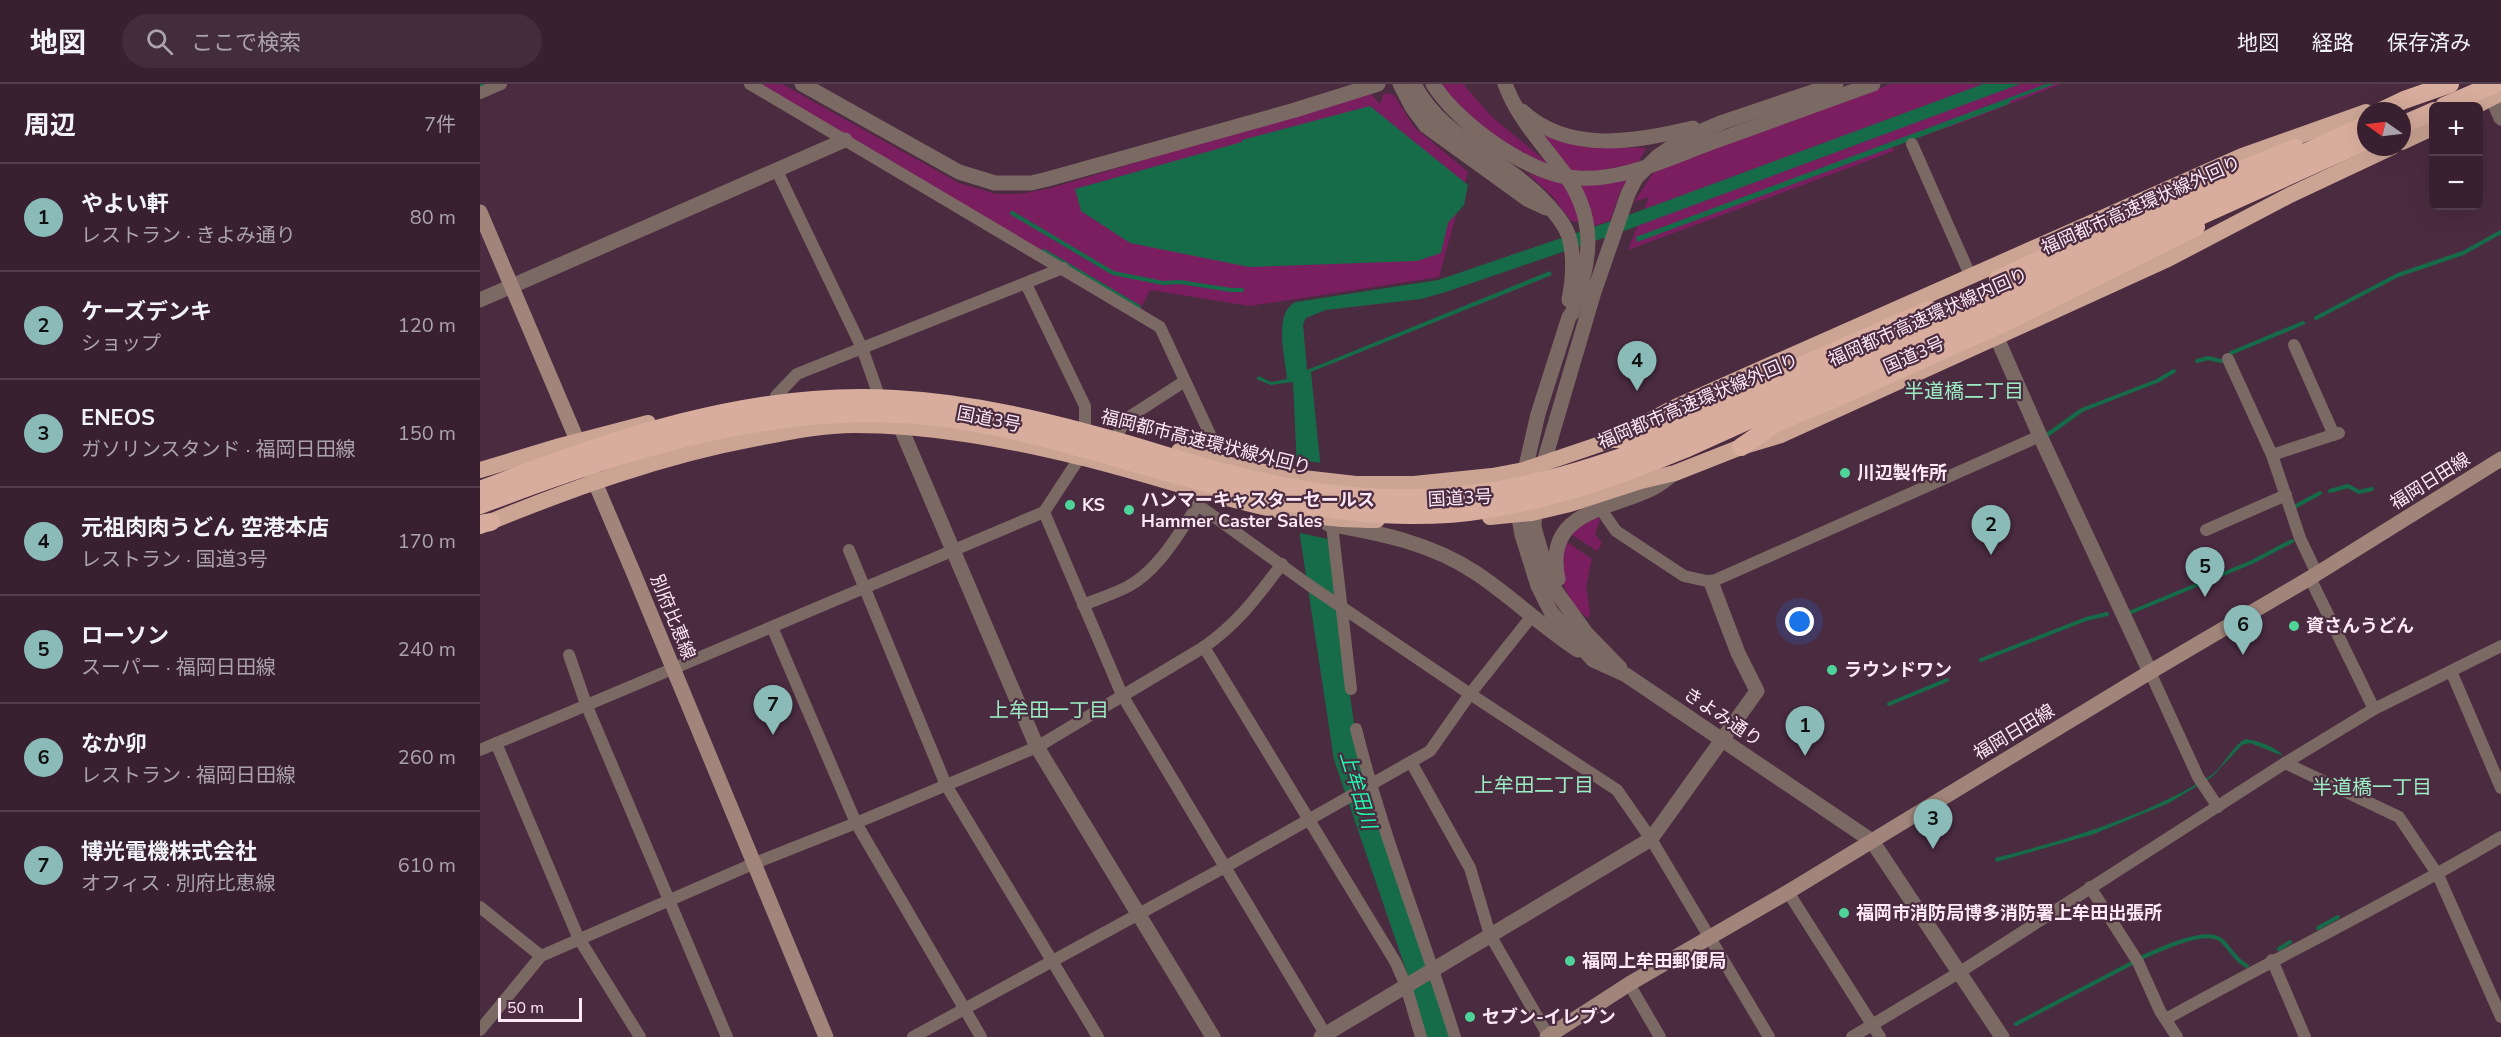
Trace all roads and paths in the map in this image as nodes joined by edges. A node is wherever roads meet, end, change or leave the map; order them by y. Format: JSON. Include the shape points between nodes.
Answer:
{"nodes":[{"id":1,"x":501,"y":84,"type":"edge"},
{"id":2,"x":750,"y":84,"type":"edge"},
{"id":3,"x":802,"y":84,"type":"edge"},
{"id":4,"x":1378,"y":84,"type":"edge"},
{"id":5,"x":1400,"y":84,"type":"edge"},
{"id":6,"x":1414,"y":84,"type":"edge"},
{"id":7,"x":1433,"y":84,"type":"edge"},
{"id":8,"x":1505,"y":84,"type":"edge"},
{"id":9,"x":1836,"y":84,"type":"edge"},
{"id":10,"x":1873,"y":84,"type":"edge"},
{"id":11,"x":2434,"y":84,"type":"edge"},
{"id":12,"x":2450,"y":84,"type":"edge"},
{"id":13,"x":2455,"y":84,"type":"edge"},
{"id":14,"x":2494,"y":90,"type":"edge"},
{"id":15,"x":480,"y":93,"type":"edge"},
{"id":16,"x":1512,"y":100,"type":"junction"},
{"id":17,"x":2391,"y":102,"type":"edge"},
{"id":18,"x":2400,"y":102,"type":"edge"},
{"id":19,"x":2456,"y":102,"type":"edge"},
{"id":20,"x":2480,"y":102,"type":"edge"},
{"id":21,"x":2411,"y":104,"type":"edge"},
{"id":22,"x":2429,"y":113,"type":"edge"},
{"id":23,"x":2357,"y":116,"type":"edge"},
{"id":24,"x":2501,"y":118,"type":"edge"},
{"id":25,"x":2411,"y":121,"type":"edge"},
{"id":26,"x":1723,"y":122,"type":"junction"},
{"id":27,"x":2357,"y":122,"type":"edge"},
{"id":28,"x":2357,"y":129,"type":"edge"},
{"id":29,"x":2429,"y":130,"type":"edge"},
{"id":30,"x":2411,"y":138,"type":"edge"},
{"id":31,"x":845,"y":140,"type":"junction"},
{"id":32,"x":1912,"y":144,"type":"dead end"},
{"id":33,"x":2357,"y":145,"type":"edge"},
{"id":34,"x":2357,"y":145,"type":"edge"},
{"id":35,"x":2373,"y":156,"type":"edge"},
{"id":36,"x":776,"y":169,"type":"junction"},
{"id":37,"x":480,"y":212,"type":"edge"},
{"id":38,"x":1553,"y":212,"type":"junction"},
{"id":39,"x":1063,"y":268,"type":"junction"},
{"id":40,"x":1970,"y":275,"type":"junction"},
{"id":41,"x":1026,"y":284,"type":"junction"},
{"id":42,"x":512,"y":288,"type":"junction"},
{"id":43,"x":480,"y":300,"type":"edge"},
{"id":44,"x":1569,"y":317,"type":"junction"},
{"id":45,"x":1997,"y":338,"type":"junction"},
{"id":46,"x":2294,"y":345,"type":"dead end"},
{"id":47,"x":862,"y":348,"type":"junction"},
{"id":48,"x":2228,"y":358,"type":"dead end"},
{"id":49,"x":1185,"y":381,"type":"junction"},
{"id":50,"x":877,"y":390,"type":"junction"},
{"id":51,"x":776,"y":396,"type":"junction"},
{"id":52,"x":1768,"y":405,"type":"junction"},
{"id":53,"x":1085,"y":423,"type":"junction"},
{"id":54,"x":900,"y":426,"type":"junction"},
{"id":55,"x":1118,"y":434,"type":"junction"},
{"id":56,"x":2040,"y":436,"type":"junction"},
{"id":57,"x":1615,"y":439,"type":"junction"},
{"id":58,"x":576,"y":442,"type":"junction"},
{"id":59,"x":1683,"y":442,"type":"junction"},
{"id":60,"x":1741,"y":447,"type":"junction"},
{"id":61,"x":2272,"y":455,"type":"junction"},
{"id":62,"x":1080,"y":457,"type":"junction"},
{"id":63,"x":1210,"y":459,"type":"junction"},
{"id":64,"x":2501,"y":459,"type":"edge"},
{"id":65,"x":1543,"y":463,"type":"junction"},
{"id":66,"x":480,"y":470,"type":"edge"},
{"id":67,"x":1524,"y":470,"type":"junction"},
{"id":68,"x":1675,"y":473,"type":"junction"},
{"id":69,"x":594,"y":481,"type":"junction"},
{"id":70,"x":480,"y":490,"type":"edge"},
{"id":71,"x":2286,"y":495,"type":"junction"},
{"id":72,"x":1200,"y":498,"type":"junction"},
{"id":73,"x":480,"y":506,"type":"edge"},
{"id":74,"x":1600,"y":508,"type":"junction"},
{"id":75,"x":1044,"y":512,"type":"junction"},
{"id":76,"x":1525,"y":513,"type":"junction"},
{"id":77,"x":1330,"y":523,"type":"junction"},
{"id":78,"x":484,"y":524,"type":"edge"},
{"id":79,"x":2206,"y":530,"type":"dead end"},
{"id":80,"x":849,"y":550,"type":"dead end"},
{"id":81,"x":955,"y":550,"type":"junction"},
{"id":82,"x":1282,"y":564,"type":"junction"},
{"id":83,"x":2313,"y":576,"type":"junction"},
{"id":84,"x":1711,"y":582,"type":"junction"},
{"id":85,"x":1550,"y":584,"type":"junction"},
{"id":86,"x":865,"y":588,"type":"junction"},
{"id":87,"x":1083,"y":605,"type":"junction"},
{"id":88,"x":1341,"y":605,"type":"junction"},
{"id":89,"x":1531,"y":617,"type":"junction"},
{"id":90,"x":772,"y":627,"type":"junction"},
{"id":91,"x":2501,"y":646,"type":"edge"},
{"id":92,"x":1204,"y":647,"type":"junction"},
{"id":93,"x":569,"y":655,"type":"dead end"},
{"id":94,"x":1593,"y":660,"type":"junction"},
{"id":95,"x":673,"y":668,"type":"junction"},
{"id":96,"x":2451,"y":671,"type":"junction"},
{"id":97,"x":2150,"y":672,"type":"junction"},
{"id":98,"x":1626,"y":675,"type":"junction"},
{"id":99,"x":1351,"y":689,"type":"dead end"},
{"id":100,"x":1122,"y":694,"type":"junction"},
{"id":101,"x":1470,"y":694,"type":"junction"},
{"id":102,"x":586,"y":704,"type":"junction"},
{"id":103,"x":2374,"y":709,"type":"junction"},
{"id":104,"x":1356,"y":729,"type":"dead end"},
{"id":105,"x":1721,"y":739,"type":"junction"},
{"id":106,"x":496,"y":743,"type":"junction"},
{"id":107,"x":1037,"y":747,"type":"junction"},
{"id":108,"x":480,"y":750,"type":"edge"},
{"id":109,"x":1411,"y":762,"type":"junction"},
{"id":110,"x":2285,"y":763,"type":"junction"},
{"id":111,"x":946,"y":785,"type":"junction"},
{"id":112,"x":1369,"y":786,"type":"junction"},
{"id":113,"x":2501,"y":788,"type":"edge"},
{"id":114,"x":2218,"y":807,"type":"junction"},
{"id":115,"x":1308,"y":821,"type":"junction"},
{"id":116,"x":856,"y":823,"type":"junction"},
{"id":117,"x":2501,"y":837,"type":"edge"},
{"id":118,"x":1651,"y":839,"type":"junction"},
{"id":119,"x":1872,"y":841,"type":"junction"},
{"id":120,"x":755,"y":863,"type":"junction"},
{"id":121,"x":1225,"y":867,"type":"junction"},
{"id":122,"x":2438,"y":874,"type":"junction"},
{"id":123,"x":2090,"y":887,"type":"junction"},
{"id":124,"x":1788,"y":892,"type":"junction"},
{"id":125,"x":669,"y":900,"type":"junction"},
{"id":126,"x":480,"y":907,"type":"edge"},
{"id":127,"x":1139,"y":915,"type":"junction"},
{"id":128,"x":1490,"y":935,"type":"junction"},
{"id":129,"x":579,"y":937,"type":"junction"},
{"id":130,"x":1709,"y":938,"type":"junction"},
{"id":131,"x":541,"y":956,"type":"junction"},
{"id":132,"x":2272,"y":960,"type":"junction"},
{"id":133,"x":1052,"y":961,"type":"junction"},
{"id":134,"x":1432,"y":970,"type":"junction"},
{"id":135,"x":1960,"y":972,"type":"junction"},
{"id":136,"x":1410,"y":983,"type":"junction"},
{"id":137,"x":1629,"y":984,"type":"junction"},
{"id":138,"x":964,"y":1010,"type":"junction"},
{"id":139,"x":2501,"y":1017,"type":"edge"},
{"id":140,"x":2166,"y":1019,"type":"junction"},
{"id":141,"x":1873,"y":1024,"type":"junction"},
{"id":142,"x":480,"y":1030,"type":"edge"},
{"id":143,"x":1325,"y":1036,"type":"edge"},
{"id":144,"x":640,"y":1037,"type":"edge"},
{"id":145,"x":727,"y":1037,"type":"edge"},
{"id":146,"x":826,"y":1037,"type":"edge"},
{"id":147,"x":914,"y":1037,"type":"edge"},
{"id":148,"x":981,"y":1037,"type":"edge"},
{"id":149,"x":1098,"y":1037,"type":"edge"},
{"id":150,"x":1213,"y":1037,"type":"edge"},
{"id":151,"x":1421,"y":1037,"type":"edge"},
{"id":152,"x":1455,"y":1037,"type":"edge"},
{"id":153,"x":1548,"y":1037,"type":"edge"},
{"id":154,"x":1660,"y":1037,"type":"edge"},
{"id":155,"x":1769,"y":1037,"type":"edge"},
{"id":156,"x":1852,"y":1037,"type":"edge"},
{"id":157,"x":1880,"y":1037,"type":"edge"},
{"id":158,"x":2002,"y":1037,"type":"edge"},
{"id":159,"x":2177,"y":1037,"type":"edge"},
{"id":160,"x":2305,"y":1037,"type":"edge"}],
"edges":[{"from":1,"to":15,"type":"street"},
{"from":2,"to":31,"type":"street"},
{"from":3,"to":4,"type":"street","via":[[959,172],[1013,184],[1048,179]]},
{"from":5,"to":38,"type":"street","via":[[1426,126],[1442,140],[1527,199]]},
{"from":6,"to":38,"type":"street","via":[[1444,123],[1529,184]]},
{"from":7,"to":10,"type":"street","bridge":true,"via":[[1451,107],[1519,159],[1556,175],[1596,178],[1649,166]]},
{"from":8,"to":16,"type":"street"},
{"from":9,"to":26,"type":"street"},
{"from":11,"to":17,"type":"highway","name":"国道3号"},
{"from":12,"to":18,"type":"highway"},
{"from":13,"to":21,"type":"highway"},
{"from":14,"to":19,"type":"highway","bridge":true},
{"from":14,"to":20,"type":"highway"},
{"from":14,"to":24,"type":"street"},
{"from":16,"to":26,"type":"street","via":[[1552,131],[1587,140],[1651,138]]},
{"from":16,"to":44,"type":"street","via":[[1529,129],[1567,177],[1586,217],[1589,254]]},
{"from":22,"to":25,"type":"highway"},
{"from":23,"to":40,"type":"highway","name":"国道3号","via":[[2242,156]]},
{"from":26,"to":65,"type":"street","via":[[1683,139],[1636,178],[1594,292]]},
{"from":27,"to":57,"type":"highway","bridge":true,"via":[[2206,184],[2174,192],[2033,253],[1998,279],[1691,414],[1631,439]]},
{"from":28,"to":52,"type":"highway","name":"福岡都市高速環状線外回り","bridge":true},
{"from":29,"to":30,"type":"highway"},
{"from":31,"to":36,"type":"street"},
{"from":31,"to":39,"type":"street"},
{"from":32,"to":40,"type":"street"},
{"from":33,"to":52,"type":"highway","name":"福岡都市高速環状線内回り","bridge":true},
{"from":34,"to":60,"type":"highway","bridge":true,"via":[[2010,320],[1797,414]]},
{"from":35,"to":45,"type":"highway","name":"国道3号","via":[[2168,259]]},
{"from":36,"to":42,"type":"street"},
{"from":36,"to":47,"type":"street"},
{"from":37,"to":42,"type":"main road","name":"別府比恵線"},
{"from":38,"to":44,"type":"street","via":[[1569,237],[1574,261]]},
{"from":39,"to":41,"type":"street"},
{"from":39,"to":49,"type":"street","via":[[1160,327]]},
{"from":40,"to":57,"type":"highway","name":"国道3号","via":[[1672,408]]},
{"from":41,"to":47,"type":"street"},
{"from":41,"to":53,"type":"street","via":[[1085,406]]},
{"from":42,"to":43,"type":"street"},
{"from":42,"to":58,"type":"main road","name":"別府比恵線"},
{"from":44,"to":67,"type":"street"},
{"from":45,"to":56,"type":"street"},
{"from":45,"to":60,"type":"highway","name":"国道3号","via":[[1781,435]]},
{"from":46,"to":61,"type":"street","via":[[2337,434]]},
{"from":47,"to":50,"type":"street"},
{"from":47,"to":51,"type":"street","via":[[797,374]]},
{"from":48,"to":61,"type":"street"},
{"from":49,"to":55,"type":"street","via":[[1126,419]]},
{"from":49,"to":63,"type":"street","via":[[1214,442]]},
{"from":50,"to":51,"type":"highway","name":"国道3号"},
{"from":50,"to":53,"type":"highway","name":"国道3号","via":[[992,402]]},
{"from":51,"to":58,"type":"highway","name":"国道3号","via":[[717,406]]},
{"from":52,"to":59,"type":"highway","name":"福岡都市高速環状線外回り","bridge":true},
{"from":53,"to":55,"type":"highway","name":"国道3号"},
{"from":54,"to":62,"type":"highway","name":"国道3号","via":[[983,437]]},
{"from":54,"to":69,"type":"highway","name":"国道3号","via":[[852,425],[778,434],[690,452]]},
{"from":54,"to":81,"type":"street"},
{"from":55,"to":63,"type":"highway","name":"国道3号"},
{"from":56,"to":84,"type":"street"},
{"from":56,"to":97,"type":"street"},
{"from":57,"to":65,"type":"highway","name":"国道3号"},
{"from":58,"to":66,"type":"highway","name":"国道3号"},
{"from":58,"to":69,"type":"main road","name":"別府比恵線"},
{"from":59,"to":70,"type":"highway","name":"福岡都市高速環状線外回り","bridge":true,"via":[[1543,482],[1464,496],[1395,499],[1324,493],[1267,482],[988,409],[891,398],[821,398],[704,416],[582,452]]},
{"from":59,"to":73,"type":"highway","bridge":true,"via":[[1628,472],[1549,496],[1477,510],[1395,514],[1299,505],[986,424],[926,416],[823,414],[740,425],[684,438]]},
{"from":60,"to":68,"type":"highway","name":"国道3号"},
{"from":61,"to":71,"type":"street"},
{"from":62,"to":72,"type":"highway","name":"国道3号"},
{"from":62,"to":75,"type":"street"},
{"from":63,"to":67,"type":"highway","name":"国道3号","via":[[1241,468],[1356,484],[1414,484]]},
{"from":64,"to":83,"type":"main road","name":"福岡日田線"},
{"from":65,"to":67,"type":"highway","name":"国道3号"},
{"from":65,"to":76,"type":"street"},
{"from":67,"to":76,"type":"street"},
{"from":68,"to":74,"type":"street","via":[[1654,488]]},
{"from":68,"to":76,"type":"highway","name":"国道3号"},
{"from":69,"to":78,"type":"highway","name":"国道3号"},
{"from":69,"to":95,"type":"main road","name":"別府比恵線"},
{"from":71,"to":79,"type":"street"},
{"from":71,"to":83,"type":"street"},
{"from":72,"to":77,"type":"highway","name":"国道3号"},
{"from":72,"to":82,"type":"street"},
{"from":72,"to":87,"type":"street","via":[[1158,562],[1143,576]]},
{"from":74,"to":84,"type":"street","via":[[1616,531],[1684,576]]},
{"from":74,"to":85,"type":"street","via":[[1574,521],[1563,534],[1556,555],[1558,579]]},
{"from":75,"to":81,"type":"street"},
{"from":75,"to":87,"type":"street"},
{"from":76,"to":77,"type":"highway","name":"国道3号"},
{"from":76,"to":85,"type":"street","name":"きよみ通り","via":[[1534,527]]},
{"from":76,"to":94,"type":"street","name":"きよみ通り","via":[[1538,586],[1551,612]]},
{"from":77,"to":88,"type":"street"},
{"from":77,"to":89,"type":"street","via":[[1384,533],[1439,553],[1475,572]]},
{"from":80,"to":86,"type":"street"},
{"from":81,"to":86,"type":"street"},
{"from":81,"to":107,"type":"street"},
{"from":82,"to":88,"type":"street"},
{"from":82,"to":92,"type":"street","via":[[1242,616]]},
{"from":83,"to":97,"type":"main road","name":"福岡日田線"},
{"from":83,"to":103,"type":"street"},
{"from":84,"to":105,"type":"street","via":[[1757,691]]},
{"from":85,"to":98,"type":"street","name":"きよみ通り","via":[[1586,633]]},
{"from":86,"to":90,"type":"street"},
{"from":86,"to":111,"type":"street"},
{"from":87,"to":100,"type":"street"},
{"from":88,"to":99,"type":"street"},
{"from":88,"to":101,"type":"street"},
{"from":89,"to":94,"type":"street"},
{"from":89,"to":101,"type":"street"},
{"from":90,"to":95,"type":"street"},
{"from":90,"to":116,"type":"street"},
{"from":91,"to":96,"type":"street"},
{"from":92,"to":100,"type":"street"},
{"from":92,"to":115,"type":"street"},
{"from":93,"to":102,"type":"street"},
{"from":94,"to":98,"type":"street","name":"きよみ通り"},
{"from":95,"to":102,"type":"street"},
{"from":95,"to":120,"type":"main road","name":"別府比恵線"},
{"from":96,"to":103,"type":"street"},
{"from":96,"to":113,"type":"street"},
{"from":97,"to":114,"type":"street","via":[[2198,777]]},
{"from":97,"to":119,"type":"main road","name":"福岡日田線"},
{"from":98,"to":105,"type":"street","name":"きよみ通り"},
{"from":100,"to":107,"type":"street"},
{"from":100,"to":121,"type":"street"},
{"from":101,"to":109,"type":"street","via":[[1430,751]]},
{"from":101,"to":118,"type":"street","via":[[1617,790]]},
{"from":102,"to":106,"type":"street"},
{"from":102,"to":125,"type":"street"},
{"from":103,"to":110,"type":"street"},
{"from":104,"to":112,"type":"street"},
{"from":105,"to":118,"type":"street"},
{"from":105,"to":119,"type":"street","name":"きよみ通り"},
{"from":106,"to":108,"type":"street"},
{"from":106,"to":129,"type":"street"},
{"from":107,"to":111,"type":"street"},
{"from":107,"to":127,"type":"street"},
{"from":109,"to":112,"type":"street"},
{"from":109,"to":128,"type":"street","via":[[1470,868]]},
{"from":110,"to":114,"type":"street"},
{"from":110,"to":122,"type":"street","via":[[2399,817]]},
{"from":111,"to":116,"type":"street"},
{"from":111,"to":133,"type":"street"},
{"from":112,"to":115,"type":"street"},
{"from":112,"to":134,"type":"street"},
{"from":114,"to":123,"type":"street"},
{"from":115,"to":121,"type":"street"},
{"from":115,"to":136,"type":"street"},
{"from":116,"to":120,"type":"street"},
{"from":116,"to":138,"type":"street"},
{"from":117,"to":122,"type":"street"},
{"from":118,"to":128,"type":"street"},
{"from":118,"to":130,"type":"street"},
{"from":119,"to":124,"type":"main road","name":"福岡日田線"},
{"from":119,"to":135,"type":"street","name":"きよみ通り"},
{"from":120,"to":125,"type":"street"},
{"from":120,"to":146,"type":"main road","name":"別府比恵線"},
{"from":121,"to":127,"type":"street"},
{"from":121,"to":143,"type":"street"},
{"from":122,"to":132,"type":"street"},
{"from":122,"to":139,"type":"street"},
{"from":123,"to":135,"type":"street"},
{"from":123,"to":140,"type":"street","via":[[2138,962]]},
{"from":124,"to":130,"type":"main road","name":"福岡日田線"},
{"from":124,"to":141,"type":"street"},
{"from":125,"to":129,"type":"street"},
{"from":125,"to":145,"type":"street"},
{"from":126,"to":131,"type":"street"},
{"from":127,"to":133,"type":"street"},
{"from":127,"to":150,"type":"street"},
{"from":128,"to":134,"type":"street"},
{"from":128,"to":153,"type":"street"},
{"from":129,"to":131,"type":"street"},
{"from":129,"to":144,"type":"street"},
{"from":130,"to":137,"type":"main road","name":"福岡日田線"},
{"from":130,"to":155,"type":"street"},
{"from":131,"to":142,"type":"street"},
{"from":132,"to":140,"type":"street"},
{"from":132,"to":160,"type":"street"},
{"from":133,"to":138,"type":"street"},
{"from":133,"to":149,"type":"street"},
{"from":134,"to":136,"type":"street"},
{"from":134,"to":152,"type":"street"},
{"from":135,"to":141,"type":"street"},
{"from":135,"to":158,"type":"street","name":"きよみ通り"},
{"from":136,"to":143,"type":"street"},
{"from":136,"to":151,"type":"street"},
{"from":137,"to":153,"type":"main road","name":"福岡日田線"},
{"from":137,"to":154,"type":"street"},
{"from":138,"to":147,"type":"street"},
{"from":138,"to":148,"type":"street"},
{"from":140,"to":159,"type":"street"},
{"from":141,"to":156,"type":"street"},
{"from":141,"to":157,"type":"street"}]}
